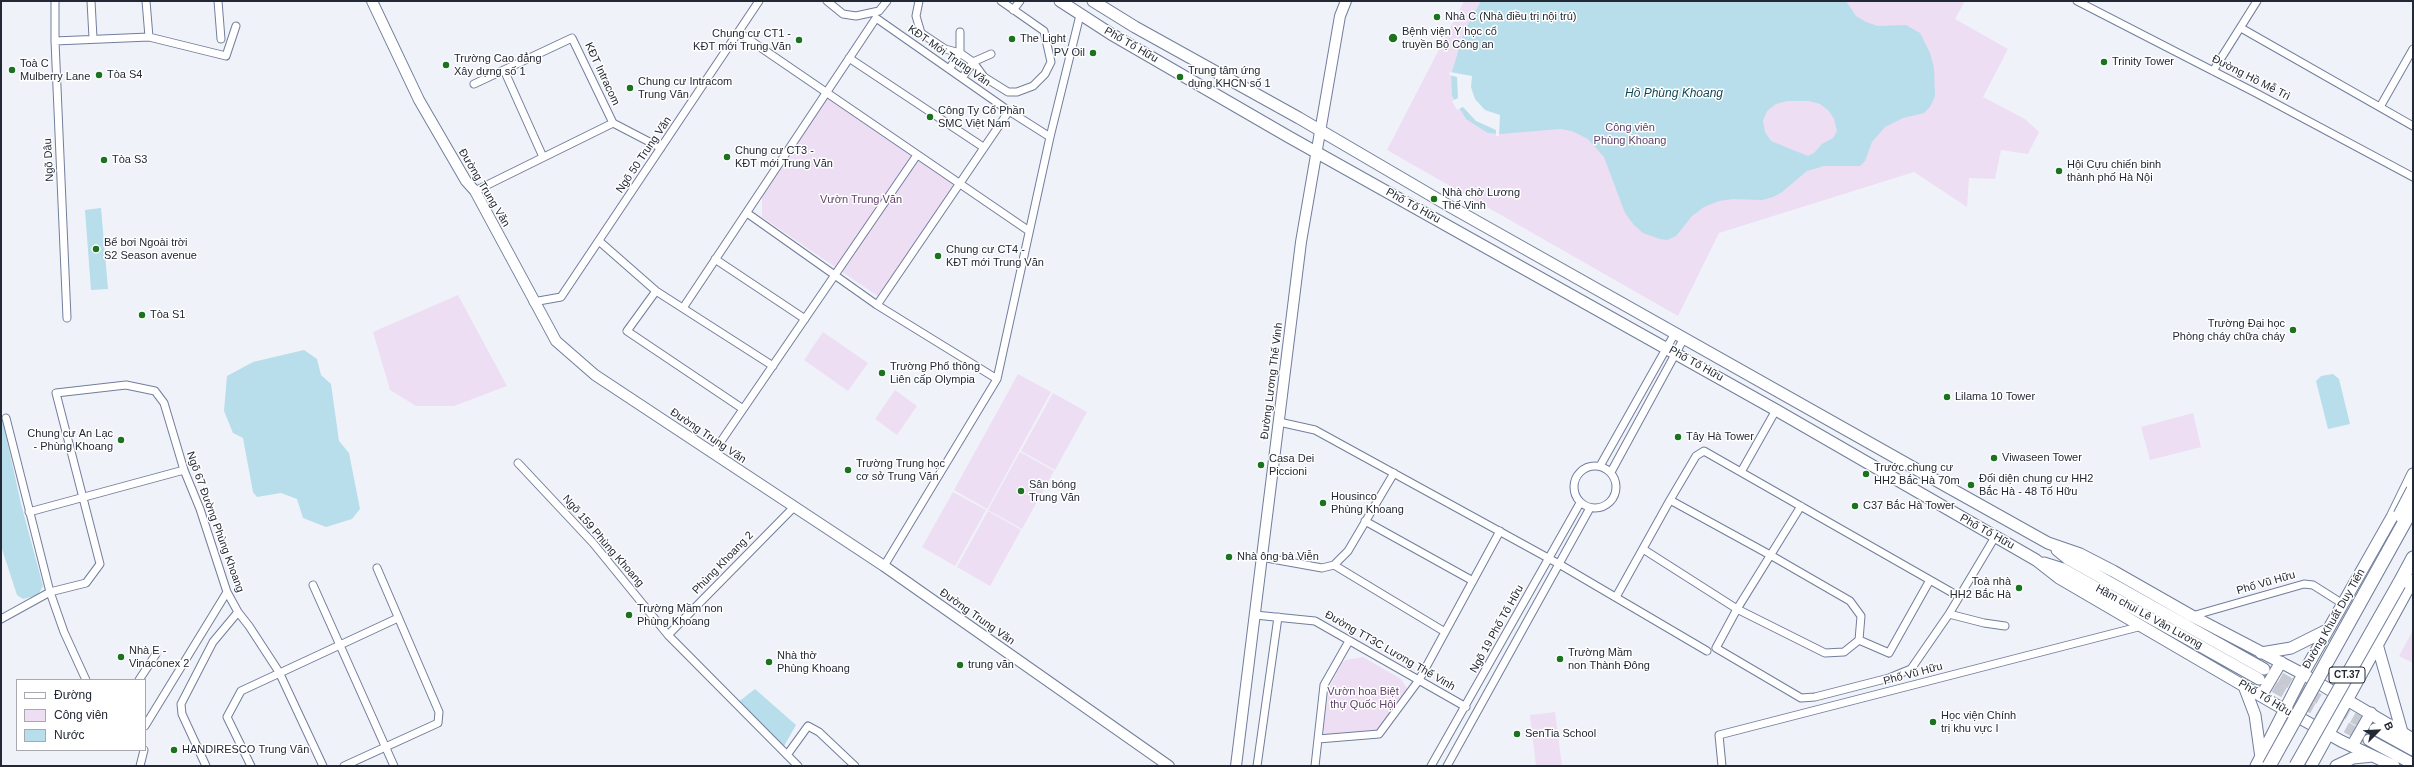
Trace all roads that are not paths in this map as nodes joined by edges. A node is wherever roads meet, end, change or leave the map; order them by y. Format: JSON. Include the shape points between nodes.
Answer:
{"nodes":[{"id":1,"x":56,"y":1,"type":"edge"},
{"id":2,"x":91,"y":1,"type":"edge"},
{"id":3,"x":146,"y":1,"type":"edge"},
{"id":4,"x":218,"y":1,"type":"edge"},
{"id":5,"x":372,"y":1,"type":"edge"},
{"id":6,"x":759,"y":1,"type":"edge"},
{"id":7,"x":827,"y":1,"type":"edge"},
{"id":8,"x":886,"y":1,"type":"edge"},
{"id":9,"x":919,"y":1,"type":"edge"},
{"id":10,"x":1001,"y":1,"type":"edge"},
{"id":11,"x":1020,"y":1,"type":"edge"},
{"id":12,"x":1060,"y":1,"type":"edge"},
{"id":13,"x":1093,"y":1,"type":"edge"},
{"id":14,"x":1346,"y":1,"type":"edge"},
{"id":15,"x":2077,"y":1,"type":"edge"},
{"id":16,"x":2257,"y":1,"type":"edge"},
{"id":17,"x":1013,"y":10,"type":"junction"},
{"id":18,"x":1080,"y":16,"type":"junction"},
{"id":19,"x":236,"y":26,"type":"dead end"},
{"id":20,"x":2241,"y":28,"type":"junction"},
{"id":21,"x":738,"y":32,"type":"junction"},
{"id":22,"x":960,"y":32,"type":"dead end"},
{"id":23,"x":149,"y":37,"type":"junction"},
{"id":24,"x":93,"y":38,"type":"junction"},
{"id":25,"x":221,"y":39,"type":"dead end"},
{"id":26,"x":55,"y":41,"type":"junction"},
{"id":27,"x":2413,"y":49,"type":"edge"},
{"id":28,"x":960,"y":53,"type":"junction"},
{"id":29,"x":991,"y":54,"type":"dead end"},
{"id":30,"x":849,"y":58,"type":"junction"},
{"id":31,"x":973,"y":62,"type":"junction"},
{"id":32,"x":949,"y":69,"type":"junction"},
{"id":33,"x":504,"y":70,"type":"junction"},
{"id":34,"x":2213,"y":72,"type":"junction"},
{"id":35,"x":962,"y":78,"type":"junction"},
{"id":36,"x":474,"y":84,"type":"dead end"},
{"id":37,"x":826,"y":93,"type":"junction"},
{"id":38,"x":2380,"y":107,"type":"junction"},
{"id":39,"x":1009,"y":111,"type":"junction"},
{"id":40,"x":613,"y":123,"type":"junction"},
{"id":41,"x":2413,"y":126,"type":"edge"},
{"id":42,"x":1320,"y":130,"type":"junction"},
{"id":43,"x":1050,"y":137,"type":"junction"},
{"id":44,"x":983,"y":147,"type":"junction"},
{"id":45,"x":661,"y":148,"type":"junction"},
{"id":46,"x":1316,"y":152,"type":"junction"},
{"id":47,"x":917,"y":155,"type":"junction"},
{"id":48,"x":543,"y":157,"type":"junction"},
{"id":49,"x":2413,"y":177,"type":"edge"},
{"id":50,"x":959,"y":183,"type":"junction"},
{"id":51,"x":475,"y":191,"type":"junction"},
{"id":52,"x":746,"y":213,"type":"junction"},
{"id":53,"x":1029,"y":231,"type":"junction"},
{"id":54,"x":599,"y":241,"type":"junction"},
{"id":55,"x":716,"y":259,"type":"junction"},
{"id":56,"x":836,"y":274,"type":"junction"},
{"id":57,"x":656,"y":291,"type":"junction"},
{"id":58,"x":533,"y":302,"type":"junction"},
{"id":59,"x":878,"y":305,"type":"junction"},
{"id":60,"x":683,"y":308,"type":"junction"},
{"id":61,"x":67,"y":318,"type":"dead end"},
{"id":62,"x":805,"y":319,"type":"junction"},
{"id":63,"x":1679,"y":335,"type":"junction"},
{"id":64,"x":1671,"y":350,"type":"junction"},
{"id":65,"x":773,"y":366,"type":"junction"},
{"id":66,"x":996,"y":379,"type":"junction"},
{"id":67,"x":743,"y":409,"type":"junction"},
{"id":68,"x":1776,"y":410,"type":"junction"},
{"id":69,"x":6,"y":418,"type":"dead end"},
{"id":70,"x":1279,"y":422,"type":"junction"},
{"id":71,"x":713,"y":453,"type":"junction"},
{"id":72,"x":518,"y":463,"type":"dead end"},
{"id":73,"x":1600,"y":466,"type":"junction"},
{"id":74,"x":184,"y":470,"type":"junction"},
{"id":75,"x":1611,"y":472,"type":"junction"},
{"id":76,"x":1741,"y":472,"type":"junction"},
{"id":77,"x":1394,"y":473,"type":"junction"},
{"id":78,"x":2413,"y":474,"type":"edge"},
{"id":79,"x":2413,"y":490,"type":"edge"},
{"id":80,"x":84,"y":498,"type":"junction"},
{"id":81,"x":1670,"y":500,"type":"junction"},
{"id":82,"x":1580,"y":503,"type":"junction"},
{"id":83,"x":1801,"y":506,"type":"junction"},
{"id":84,"x":794,"y":507,"type":"junction"},
{"id":85,"x":2413,"y":507,"type":"edge"},
{"id":86,"x":1590,"y":508,"type":"junction"},
{"id":87,"x":29,"y":512,"type":"junction"},
{"id":88,"x":2392,"y":517,"type":"junction"},
{"id":89,"x":1366,"y":521,"type":"junction"},
{"id":90,"x":2413,"y":527,"type":"edge"},
{"id":91,"x":1500,"y":531,"type":"junction"},
{"id":92,"x":1995,"y":537,"type":"junction"},
{"id":93,"x":2048,"y":543,"type":"junction"},
{"id":94,"x":1643,"y":548,"type":"junction"},
{"id":95,"x":1772,"y":556,"type":"junction"},
{"id":96,"x":1261,"y":558,"type":"junction"},
{"id":97,"x":1549,"y":558,"type":"junction"},
{"id":98,"x":2413,"y":558,"type":"edge"},
{"id":99,"x":2036,"y":560,"type":"junction"},
{"id":100,"x":2413,"y":561,"type":"edge"},
{"id":101,"x":1559,"y":564,"type":"junction"},
{"id":102,"x":1334,"y":565,"type":"junction"},
{"id":103,"x":884,"y":566,"type":"junction"},
{"id":104,"x":377,"y":568,"type":"dead end"},
{"id":105,"x":1930,"y":580,"type":"junction"},
{"id":106,"x":2413,"y":580,"type":"edge"},
{"id":107,"x":1473,"y":581,"type":"junction"},
{"id":108,"x":2399,"y":584,"type":"junction"},
{"id":109,"x":313,"y":585,"type":"dead end"},
{"id":110,"x":50,"y":592,"type":"junction"},
{"id":111,"x":227,"y":592,"type":"junction"},
{"id":112,"x":1958,"y":596,"type":"junction"},
{"id":113,"x":1616,"y":597,"type":"junction"},
{"id":114,"x":2343,"y":604,"type":"junction"},
{"id":115,"x":1737,"y":609,"type":"junction"},
{"id":116,"x":238,"y":612,"type":"junction"},
{"id":117,"x":1949,"y":614,"type":"junction"},
{"id":118,"x":1254,"y":615,"type":"junction"},
{"id":119,"x":2192,"y":616,"type":"junction"},
{"id":120,"x":1278,"y":617,"type":"junction"},
{"id":121,"x":398,"y":618,"type":"junction"},
{"id":122,"x":1,"y":619,"type":"edge"},
{"id":123,"x":2005,"y":626,"type":"dead end"},
{"id":124,"x":2143,"y":626,"type":"junction"},
{"id":125,"x":2328,"y":630,"type":"junction"},
{"id":126,"x":1445,"y":632,"type":"junction"},
{"id":127,"x":668,"y":635,"type":"junction"},
{"id":128,"x":1859,"y":640,"type":"junction"},
{"id":129,"x":1349,"y":641,"type":"junction"},
{"id":130,"x":340,"y":644,"type":"junction"},
{"id":131,"x":2377,"y":644,"type":"junction"},
{"id":132,"x":1707,"y":651,"type":"dead end"},
{"id":133,"x":2260,"y":653,"type":"junction"},
{"id":134,"x":156,"y":654,"type":"dead end"},
{"id":135,"x":2281,"y":662,"type":"junction"},
{"id":136,"x":280,"y":672,"type":"junction"},
{"id":137,"x":2303,"y":674,"type":"junction"},
{"id":138,"x":2321,"y":674,"type":"junction"},
{"id":139,"x":86,"y":679,"type":"edge"},
{"id":140,"x":140,"y":679,"type":"edge"},
{"id":141,"x":1419,"y":680,"type":"junction"},
{"id":142,"x":2244,"y":685,"type":"junction"},
{"id":143,"x":2261,"y":696,"type":"junction"},
{"id":144,"x":2347,"y":699,"type":"junction"},
{"id":145,"x":1466,"y":707,"type":"junction"},
{"id":146,"x":2285,"y":710,"type":"junction"},
{"id":147,"x":2371,"y":713,"type":"junction"},
{"id":148,"x":146,"y":724,"type":"edge"},
{"id":149,"x":2375,"y":729,"type":"tunnel mouth"},
{"id":150,"x":2402,"y":732,"type":"junction"},
{"id":151,"x":2327,"y":734,"type":"junction"},
{"id":152,"x":1318,"y":739,"type":"junction"},
{"id":153,"x":2413,"y":739,"type":"edge"},
{"id":154,"x":2369,"y":740,"type":"tunnel mouth"},
{"id":155,"x":2352,"y":746,"type":"junction"},
{"id":156,"x":385,"y":748,"type":"junction"},
{"id":157,"x":2413,"y":750,"type":"edge"},
{"id":158,"x":144,"y":751,"type":"edge"},
{"id":159,"x":787,"y":756,"type":"junction"},
{"id":160,"x":2375,"y":756,"type":"junction"},
{"id":161,"x":2262,"y":764,"type":"edge"},
{"id":162,"x":2413,"y":764,"type":"edge"},
{"id":163,"x":140,"y":766,"type":"edge"},
{"id":164,"x":206,"y":766,"type":"edge"},
{"id":165,"x":250,"y":766,"type":"edge"},
{"id":166,"x":323,"y":766,"type":"edge"},
{"id":167,"x":344,"y":766,"type":"edge"},
{"id":168,"x":394,"y":766,"type":"edge"},
{"id":169,"x":798,"y":766,"type":"edge"},
{"id":170,"x":855,"y":766,"type":"edge"},
{"id":171,"x":1169,"y":766,"type":"edge"},
{"id":172,"x":1236,"y":766,"type":"edge"},
{"id":173,"x":1257,"y":766,"type":"edge"},
{"id":174,"x":1315,"y":766,"type":"edge"},
{"id":175,"x":1431,"y":766,"type":"edge"},
{"id":176,"x":1447,"y":766,"type":"edge"},
{"id":177,"x":1722,"y":766,"type":"edge"},
{"id":178,"x":2296,"y":766,"type":"edge"},
{"id":179,"x":2311,"y":766,"type":"edge"},
{"id":180,"x":2336,"y":766,"type":"edge"},
{"id":181,"x":2394,"y":766,"type":"edge"}],
"edges":[{"from":1,"to":26,"type":"street","name":"Ngõ Dâu"},
{"from":2,"to":24,"type":"street"},
{"from":3,"to":23,"type":"street"},
{"from":4,"to":25,"type":"street"},
{"from":5,"to":51,"type":"street","name":"Đường Trung Văn","via":[[419,100],[466,181]]},
{"from":6,"to":21,"type":"street","name":"Ngõ 50 Trung Văn"},
{"from":7,"to":8,"type":"street","via":[[844,14],[856,16],[879,11]]},
{"from":9,"to":28,"type":"street","via":[[916,16],[921,33],[945,49]]},
{"from":10,"to":17,"type":"street"},
{"from":11,"to":17,"type":"street"},
{"from":12,"to":18,"type":"main road","name":"Phố Tố Hữu"},
{"from":13,"to":42,"type":"main road","name":"Phố Tố Hữu"},
{"from":14,"to":42,"type":"street","name":"Đường Lương Thế Vinh","via":[[1340,16]]},
{"from":15,"to":34,"type":"street","name":"Đường Hồ Mễ Trì"},
{"from":16,"to":20,"type":"street"},
{"from":17,"to":31,"type":"street","via":[[1044,31],[1051,62],[1045,74],[1033,86],[1017,92],[1008,92],[984,77]]},
{"from":18,"to":43,"type":"street"},
{"from":18,"to":46,"type":"main road","name":"Phố Tố Hữu"},
{"from":19,"to":23,"type":"street","via":[[226,56]]},
{"from":20,"to":34,"type":"street"},
{"from":20,"to":38,"type":"street"},
{"from":21,"to":37,"type":"street"},
{"from":21,"to":45,"type":"street","name":"Ngõ 50 Trung Văn"},
{"from":22,"to":28,"type":"street"},
{"from":23,"to":24,"type":"street"},
{"from":24,"to":26,"type":"street"},
{"from":26,"to":61,"type":"street","name":"Ngõ Dâu"},
{"from":27,"to":38,"type":"street"},
{"from":28,"to":31,"type":"street"},
{"from":28,"to":32,"type":"street"},
{"from":29,"to":31,"type":"street"},
{"from":30,"to":32,"type":"street","name":"KĐT Mới Trung Văn","via":[[876,18]]},
{"from":30,"to":37,"type":"street","name":"KĐT Mới Trung Văn"},
{"from":30,"to":44,"type":"street"},
{"from":31,"to":35,"type":"street"},
{"from":32,"to":35,"type":"street","name":"KĐT Mới Trung Văn"},
{"from":33,"to":36,"type":"street","name":"KĐT Intracom"},
{"from":33,"to":40,"type":"street","name":"KĐT Intracom","via":[[572,38]]},
{"from":33,"to":48,"type":"street"},
{"from":34,"to":49,"type":"street","name":"Đường Hồ Mễ Trì"},
{"from":35,"to":39,"type":"street","name":"KĐT Mới Trung Văn"},
{"from":37,"to":47,"type":"street"},
{"from":37,"to":52,"type":"street","name":"KĐT Mới Trung Văn"},
{"from":38,"to":41,"type":"street"},
{"from":39,"to":43,"type":"street","name":"KĐT Mới Trung Văn"},
{"from":39,"to":44,"type":"street"},
{"from":40,"to":45,"type":"street","name":"KĐT Intracom"},
{"from":40,"to":48,"type":"street","name":"KĐT Intracom"},
{"from":42,"to":46,"type":"street","name":"Đường Lương Thế Vinh"},
{"from":42,"to":63,"type":"main road","name":"Phố Tố Hữu"},
{"from":43,"to":53,"type":"street"},
{"from":44,"to":50,"type":"street"},
{"from":45,"to":54,"type":"street","name":"Ngõ 50 Trung Văn"},
{"from":46,"to":64,"type":"main road","name":"Phố Tố Hữu"},
{"from":46,"to":70,"type":"street","name":"Đường Lương Thế Vinh","via":[[1301,242]]},
{"from":47,"to":50,"type":"street"},
{"from":47,"to":56,"type":"street"},
{"from":48,"to":51,"type":"street","name":"KĐT Intracom"},
{"from":50,"to":53,"type":"street"},
{"from":50,"to":59,"type":"street"},
{"from":51,"to":58,"type":"street","name":"Đường Trung Văn"},
{"from":52,"to":55,"type":"street","name":"KĐT Mới Trung Văn"},
{"from":52,"to":56,"type":"street"},
{"from":53,"to":66,"type":"street"},
{"from":54,"to":57,"type":"street"},
{"from":54,"to":58,"type":"street","name":"Ngõ 50 Trung Văn","via":[[561,297]]},
{"from":55,"to":60,"type":"street","name":"KĐT Mới Trung Văn"},
{"from":55,"to":62,"type":"street"},
{"from":56,"to":59,"type":"street"},
{"from":56,"to":62,"type":"street"},
{"from":57,"to":60,"type":"street"},
{"from":57,"to":67,"type":"street","via":[[627,331]]},
{"from":58,"to":71,"type":"street","name":"Đường Trung Văn","via":[[556,341],[595,375]]},
{"from":59,"to":66,"type":"street"},
{"from":60,"to":65,"type":"street"},
{"from":62,"to":65,"type":"street"},
{"from":63,"to":64,"type":"street"},
{"from":63,"to":64,"type":"street"},
{"from":63,"to":93,"type":"main road","name":"Phố Tố Hữu"},
{"from":64,"to":68,"type":"main road","name":"Phố Tố Hữu"},
{"from":64,"to":73,"type":"street"},
{"from":64,"to":75,"type":"street"},
{"from":65,"to":67,"type":"street"},
{"from":66,"to":103,"type":"street"},
{"from":67,"to":71,"type":"street"},
{"from":68,"to":76,"type":"street"},
{"from":68,"to":92,"type":"main road","name":"Phố Tố Hữu"},
{"from":69,"to":87,"type":"street"},
{"from":70,"to":77,"type":"street","via":[[1315,430]]},
{"from":70,"to":96,"type":"street","name":"Đường Lương Thế Vinh"},
{"from":71,"to":84,"type":"street","name":"Đường Trung Văn"},
{"from":72,"to":127,"type":"street","name":"Ngõ 159 Phùng Khoang","via":[[593,542]]},
{"from":73,"to":75,"type":"street"},
{"from":73,"to":82,"type":"street","via":[[1586,468],[1576,477],[1574,491]]},
{"from":74,"to":80,"type":"street"},
{"from":74,"to":80,"type":"street","name":"Ngõ 67 Đường Phùng Khoang","via":[[164,403],[155,391],[126,386],[56,393]]},
{"from":74,"to":111,"type":"street","name":"Ngõ 67 Đường Phùng Khoang","via":[[200,509]]},
{"from":75,"to":86,"type":"street","via":[[1617,486],[1614,497],[1601,508]]},
{"from":76,"to":81,"type":"street","via":[[1704,451],[1696,456]]},
{"from":76,"to":83,"type":"street"},
{"from":77,"to":89,"type":"street"},
{"from":77,"to":91,"type":"street"},
{"from":78,"to":88,"type":"main road","name":"Đường Khuất Duy Tiến"},
{"from":79,"to":138,"type":"highway","bridge":true},
{"from":80,"to":87,"type":"street"},
{"from":80,"to":110,"type":"street","via":[[100,564],[86,583]]},
{"from":81,"to":94,"type":"street"},
{"from":81,"to":95,"type":"street"},
{"from":82,"to":86,"type":"street"},
{"from":82,"to":97,"type":"street","name":"Ngõ 19 Phố Tố Hữu"},
{"from":83,"to":95,"type":"street"},
{"from":83,"to":105,"type":"street"},
{"from":84,"to":103,"type":"street","name":"Đường Trung Văn"},
{"from":84,"to":127,"type":"street","name":"Phùng Khoang 2"},
{"from":85,"to":138,"type":"highway","number":"CT.37","bridge":true},
{"from":86,"to":101,"type":"street","name":"Ngõ 19 Phố Tố Hữu"},
{"from":87,"to":110,"type":"street"},
{"from":88,"to":90,"type":"main road"},
{"from":88,"to":114,"type":"main road","name":"Đường Khuất Duy Tiến"},
{"from":89,"to":102,"type":"street","via":[[1348,551]]},
{"from":89,"to":107,"type":"street"},
{"from":91,"to":97,"type":"street"},
{"from":91,"to":107,"type":"street"},
{"from":92,"to":99,"type":"main road","name":"Phố Tố Hữu"},
{"from":92,"to":112,"type":"street"},
{"from":93,"to":99,"type":"main road","name":"Hầm chui Lê Văn Lương","via":[[2068,559],[2262,674],[2063,569]]},
{"from":93,"to":119,"type":"main road","name":"Phố Tố Hữu","via":[[2080,554]]},
{"from":94,"to":113,"type":"street"},
{"from":94,"to":115,"type":"street"},
{"from":95,"to":115,"type":"street"},
{"from":95,"to":128,"type":"street","via":[[1850,601],[1861,616]]},
{"from":96,"to":102,"type":"street","via":[[1322,568]]},
{"from":96,"to":118,"type":"street","name":"Đường Lương Thế Vinh"},
{"from":97,"to":101,"type":"street"},
{"from":97,"to":145,"type":"street","name":"Ngõ 19 Phố Tố Hữu"},
{"from":98,"to":108,"type":"highway","number":"CT.37"},
{"from":99,"to":124,"type":"main road","name":"Phố Tố Hữu","via":[[2059,578]]},
{"from":100,"to":108,"type":"highway"},
{"from":101,"to":113,"type":"street"},
{"from":101,"to":176,"type":"street","name":"Ngõ 19 Phố Tố Hữu"},
{"from":102,"to":126,"type":"street"},
{"from":103,"to":171,"type":"street","name":"Đường Trung Văn"},
{"from":104,"to":121,"type":"street"},
{"from":105,"to":112,"type":"street"},
{"from":105,"to":128,"type":"street","via":[[1889,653]]},
{"from":106,"to":131,"type":"main road"},
{"from":107,"to":126,"type":"street"},
{"from":108,"to":178,"type":"highway","number":"CT.37","bridge":true},
{"from":109,"to":130,"type":"street"},
{"from":110,"to":122,"type":"street"},
{"from":110,"to":139,"type":"street","via":[[64,632]]},
{"from":111,"to":116,"type":"street","name":"Ngõ 67 Đường Phùng Khoang"},
{"from":111,"to":148,"type":"street"},
{"from":112,"to":117,"type":"street"},
{"from":113,"to":132,"type":"street"},
{"from":114,"to":119,"type":"street","name":"Phố Vũ Hữu","via":[[2313,585],[2304,584]]},
{"from":114,"to":125,"type":"main road","name":"Đường Khuất Duy Tiến"},
{"from":115,"to":117,"type":"street","via":[[1716,648],[1801,698],[1815,697],[1902,674],[1917,662]]},
{"from":115,"to":128,"type":"street","via":[[1825,653],[1844,652]]},
{"from":116,"to":136,"type":"street","name":"Ngõ 67 Đường Phùng Khoang"},
{"from":116,"to":164,"type":"street","via":[[214,642],[181,704],[182,714]]},
{"from":117,"to":123,"type":"street"},
{"from":118,"to":120,"type":"street","name":"Đường TT3C Lương Thế Vinh"},
{"from":118,"to":172,"type":"street","name":"Đường Lương Thế Vinh"},
{"from":119,"to":133,"type":"main road","name":"Phố Tố Hữu"},
{"from":120,"to":129,"type":"street","name":"Đường TT3C Lương Thế Vinh","via":[[1315,621]]},
{"from":120,"to":173,"type":"street"},
{"from":121,"to":130,"type":"street"},
{"from":121,"to":156,"type":"street","via":[[439,712],[438,723]]},
{"from":124,"to":142,"type":"main road","name":"Phố Tố Hữu"},
{"from":124,"to":177,"type":"street","name":"Phố Vũ Hữu","via":[[1719,735]]},
{"from":125,"to":133,"type":"main road","via":[[2291,648]]},
{"from":125,"to":137,"type":"main road","name":"Đường Khuất Duy Tiến"},
{"from":126,"to":141,"type":"street"},
{"from":127,"to":159,"type":"street","name":"Ngõ 159 Phùng Khoang"},
{"from":129,"to":141,"type":"street","name":"Đường TT3C Lương Thế Vinh"},
{"from":129,"to":152,"type":"street","via":[[1324,685]]},
{"from":130,"to":136,"type":"street"},
{"from":130,"to":156,"type":"street"},
{"from":131,"to":144,"type":"main road"},
{"from":131,"to":150,"type":"main road"},
{"from":133,"to":135,"type":"main road","name":"Phố Tố Hữu"},
{"from":134,"to":140,"type":"street"},
{"from":135,"to":137,"type":"main road","name":"Phố Tố Hữu"},
{"from":135,"to":143,"type":"main road"},
{"from":136,"to":165,"type":"street","via":[[241,691],[228,717]]},
{"from":136,"to":166,"type":"street","name":"Ngõ 67 Đường Phùng Khoang"},
{"from":137,"to":144,"type":"main road","name":"Phố Tố Hữu"},
{"from":137,"to":146,"type":"main road","name":"Đường Khuất Duy Tiến"},
{"from":138,"to":161,"type":"highway","number":"CT.37","bridge":true},
{"from":141,"to":145,"type":"street","name":"Đường TT3C Lương Thế Vinh"},
{"from":141,"to":152,"type":"street","via":[[1379,734]]},
{"from":142,"to":143,"type":"main road","name":"Phố Tố Hữu"},
{"from":142,"to":161,"type":"main road","via":[[2255,715]]},
{"from":143,"to":146,"type":"main road","name":"Phố Tố Hữu"},
{"from":144,"to":147,"type":"main road","name":"Phố Tố Hữu"},
{"from":144,"to":151,"type":"main road"},
{"from":145,"to":175,"type":"street","name":"Ngõ 19 Phố Tố Hữu"},
{"from":146,"to":151,"type":"main road","name":"Phố Tố Hữu"},
{"from":146,"to":161,"type":"main road","name":"Đường Khuất Duy Tiến"},
{"from":147,"to":150,"type":"main road","name":"Phố Tố Hữu"},
{"from":147,"to":155,"type":"main road"},
{"from":149,"to":157,"type":"main road"},
{"from":150,"to":153,"type":"main road","name":"Phố Tố Hữu"},
{"from":151,"to":155,"type":"main road","name":"Phố Tố Hữu"},
{"from":151,"to":179,"type":"main road"},
{"from":152,"to":174,"type":"street"},
{"from":154,"to":162,"type":"main road"},
{"from":155,"to":160,"type":"main road","name":"Phố Tố Hữu"},
{"from":156,"to":167,"type":"street"},
{"from":156,"to":168,"type":"street"},
{"from":158,"to":163,"type":"street"},
{"from":159,"to":169,"type":"street","name":"Ngõ 159 Phùng Khoang"},
{"from":159,"to":170,"type":"street","via":[[808,726],[820,732]]},
{"from":160,"to":180,"type":"main road","via":[[2353,758]]},
{"from":160,"to":181,"type":"main road","name":"Phố Tố Hữu"}]}
